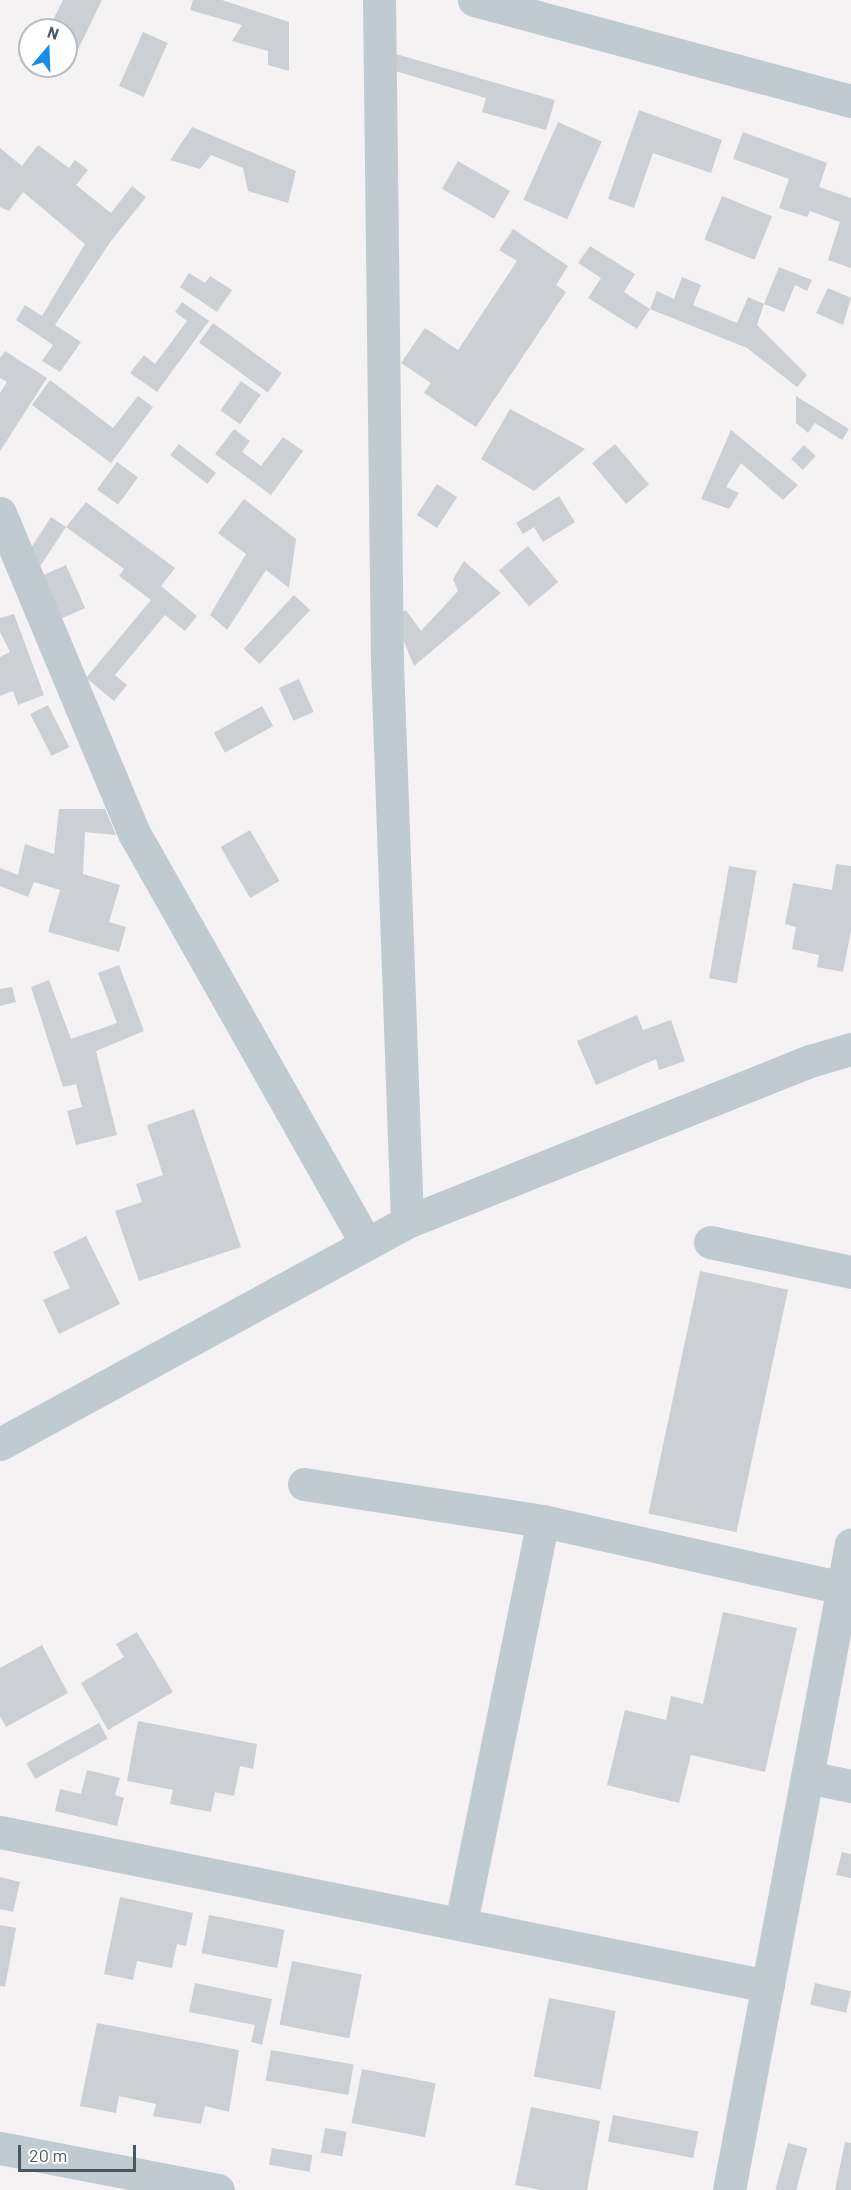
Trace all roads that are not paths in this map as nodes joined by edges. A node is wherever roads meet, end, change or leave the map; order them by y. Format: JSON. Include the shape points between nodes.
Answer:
{"nodes":[{"id":1,"x":379,"y":0,"type":"edge"},
{"id":2,"x":474,"y":0,"type":"edge"},
{"id":3,"x":851,"y":101,"type":"edge"},
{"id":4,"x":0,"y":513,"type":"edge"},
{"id":5,"x":851,"y":1049,"type":"edge"},
{"id":6,"x":407,"y":1222,"type":"junction"},
{"id":7,"x":365,"y":1242,"type":"junction"},
{"id":8,"x":710,"y":1242,"type":"dead end"},
{"id":9,"x":851,"y":1272,"type":"edge"},
{"id":10,"x":0,"y":1444,"type":"edge"},
{"id":11,"x":304,"y":1484,"type":"dead end"},
{"id":12,"x":543,"y":1521,"type":"junction"},
{"id":13,"x":851,"y":1544,"type":"edge"},
{"id":14,"x":843,"y":1588,"type":"junction"},
{"id":15,"x":807,"y":1777,"type":"junction"},
{"id":16,"x":851,"y":1786,"type":"edge"},
{"id":17,"x":0,"y":1832,"type":"edge"},
{"id":18,"x":461,"y":1923,"type":"junction"},
{"id":19,"x":768,"y":1986,"type":"junction"},
{"id":20,"x":0,"y":2148,"type":"edge"},
{"id":21,"x":218,"y":2190,"type":"edge"},
{"id":22,"x":729,"y":2190,"type":"edge"}],
"edges":[{"from":1,"to":6,"type":"street","via":[[387,663]]},
{"from":2,"to":3,"type":"street"},
{"from":4,"to":7,"type":"street","via":[[134,833]]},
{"from":5,"to":6,"type":"street","via":[[810,1061]]},
{"from":6,"to":7,"type":"street"},
{"from":7,"to":10,"type":"street"},
{"from":8,"to":9,"type":"street"},
{"from":11,"to":12,"type":"street"},
{"from":12,"to":14,"type":"street"},
{"from":12,"to":18,"type":"street"},
{"from":13,"to":14,"type":"street"},
{"from":14,"to":15,"type":"street"},
{"from":15,"to":16,"type":"street"},
{"from":15,"to":19,"type":"street"},
{"from":17,"to":18,"type":"street"},
{"from":18,"to":19,"type":"street"},
{"from":19,"to":22,"type":"street"},
{"from":20,"to":21,"type":"street"}]}
